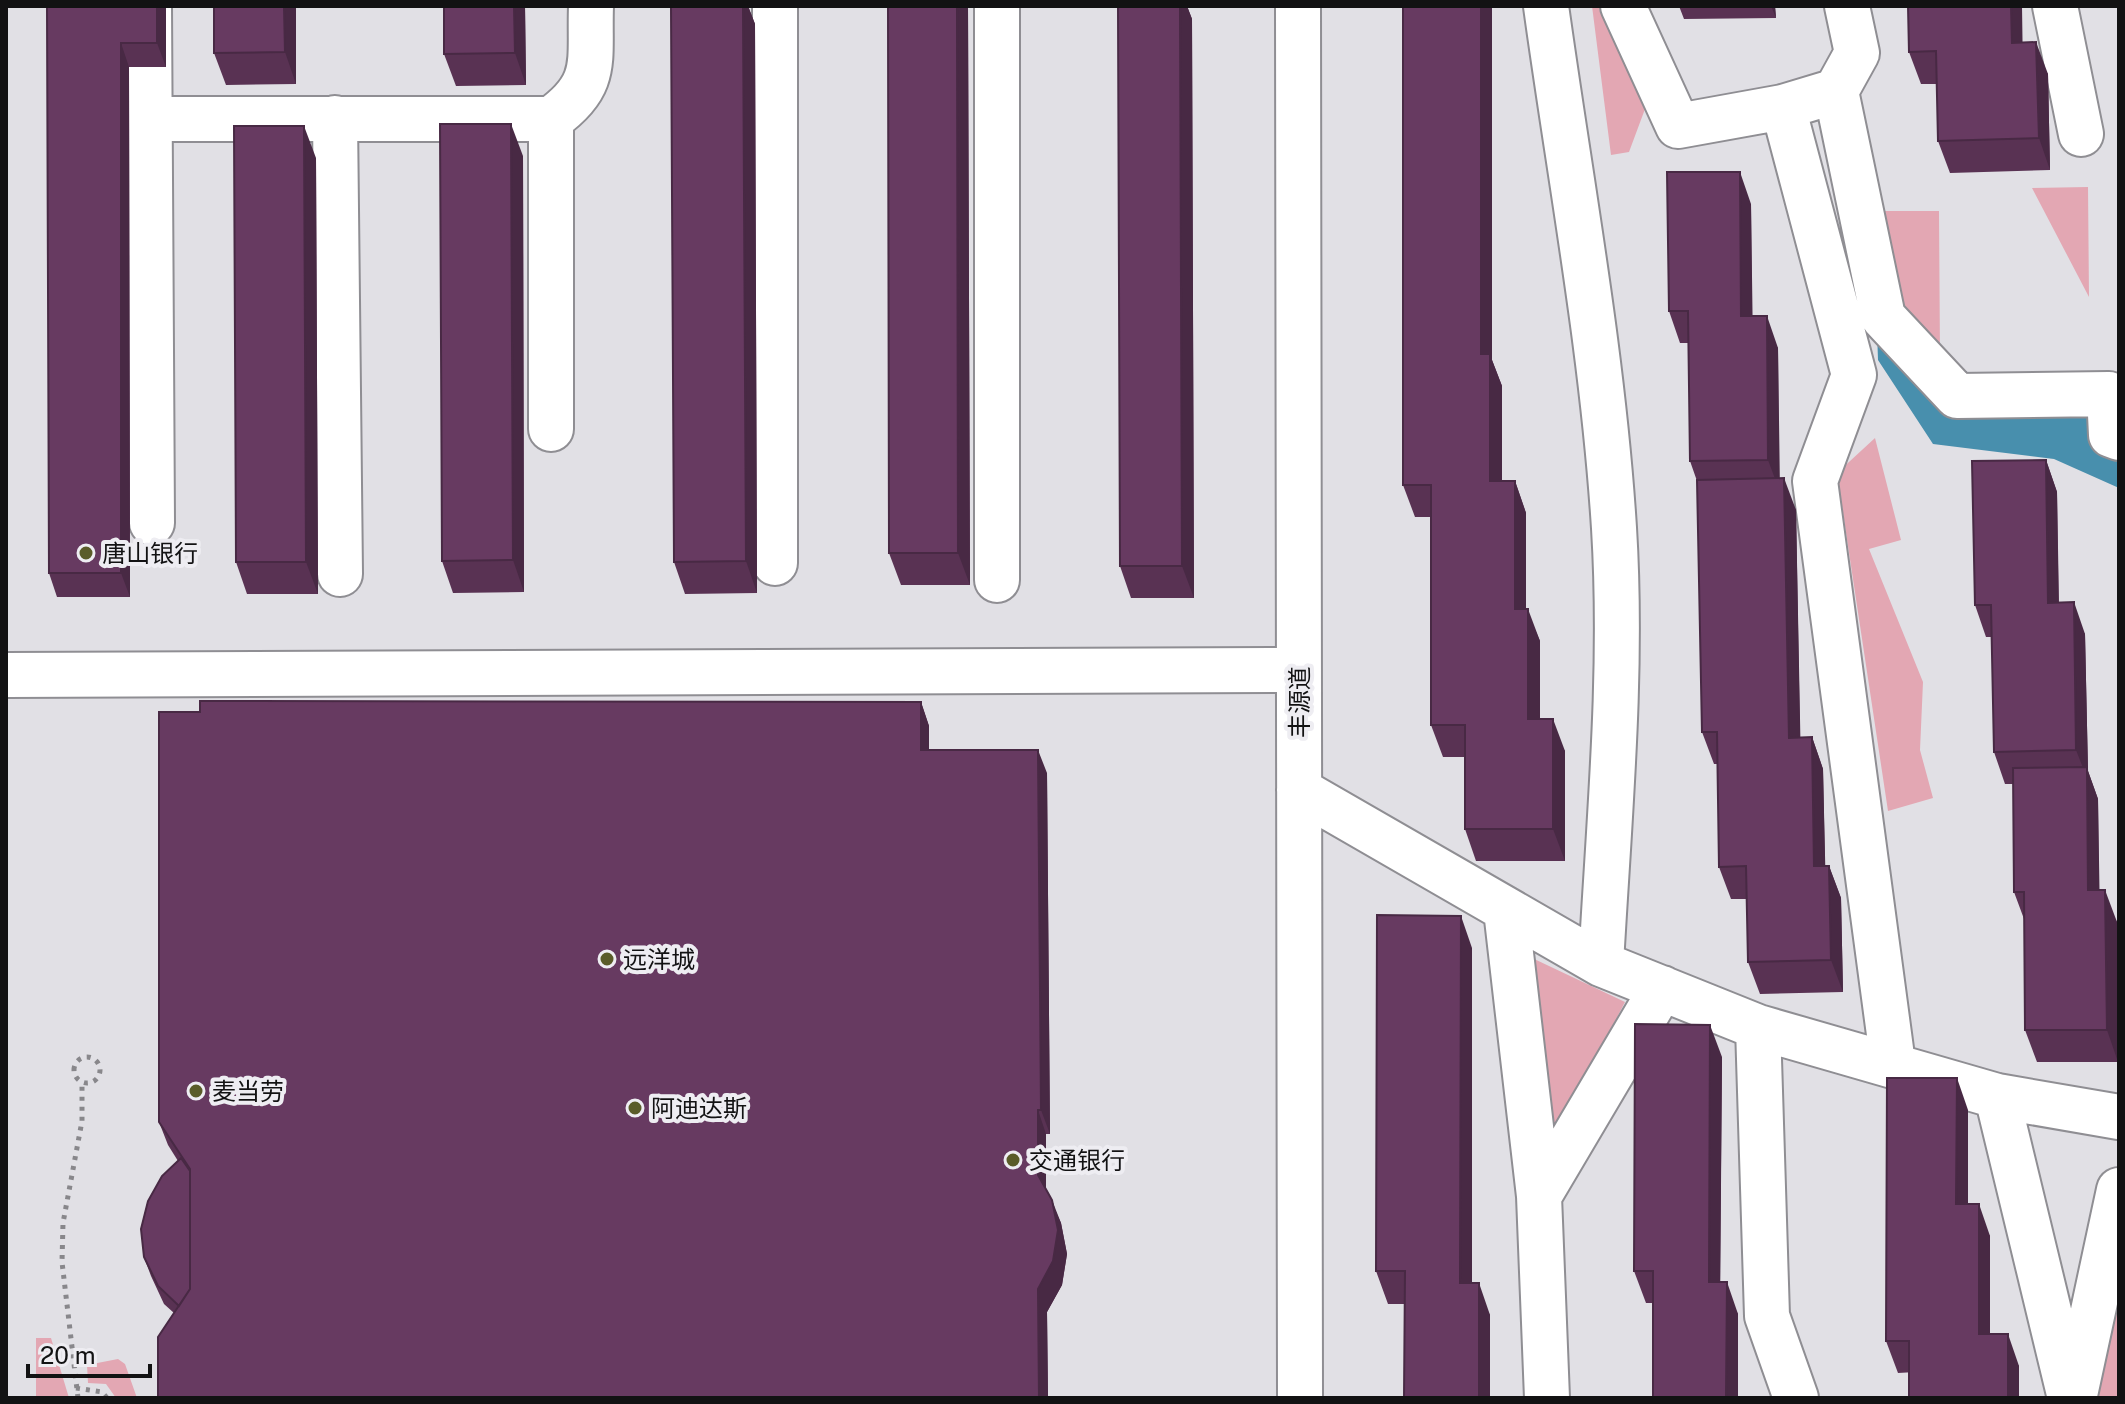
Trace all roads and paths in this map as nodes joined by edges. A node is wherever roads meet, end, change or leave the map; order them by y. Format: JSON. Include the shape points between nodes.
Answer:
{"nodes":[{"id":1,"x":149,"y":6,"type":"edge"},
{"id":2,"x":591,"y":6,"type":"edge"},
{"id":3,"x":775,"y":6,"type":"edge"},
{"id":4,"x":997,"y":6,"type":"edge"},
{"id":5,"x":1298,"y":6,"type":"edge"},
{"id":6,"x":1546,"y":6,"type":"edge"},
{"id":7,"x":1623,"y":6,"type":"edge"},
{"id":8,"x":1847,"y":6,"type":"edge"},
{"id":9,"x":2055,"y":6,"type":"edge"},
{"id":10,"x":1836,"y":91,"type":"junction"},
{"id":11,"x":1783,"y":107,"type":"junction"},
{"id":12,"x":335,"y":118,"type":"junction"},
{"id":13,"x":150,"y":119,"type":"junction"},
{"id":14,"x":551,"y":119,"type":"junction"},
{"id":15,"x":2081,"y":134,"type":"dead end"},
{"id":16,"x":551,"y":429,"type":"dead end"},
{"id":17,"x":2119,"y":438,"type":"edge"},
{"id":18,"x":152,"y":523,"type":"dead end"},
{"id":19,"x":775,"y":563,"type":"dead end"},
{"id":20,"x":340,"y":574,"type":"dead end"},
{"id":21,"x":997,"y":580,"type":"dead end"},
{"id":22,"x":1299,"y":670,"type":"junction"},
{"id":23,"x":6,"y":675,"type":"edge"},
{"id":24,"x":1299,"y":790,"type":"junction"},
{"id":25,"x":1506,"y":910,"type":"junction"},
{"id":26,"x":1601,"y":964,"type":"junction"},
{"id":27,"x":1662,"y":988,"type":"junction"},
{"id":28,"x":1758,"y":1027,"type":"junction"},
{"id":29,"x":1893,"y":1064,"type":"junction"},
{"id":30,"x":82,"y":1082,"type":"junction"},
{"id":31,"x":1997,"y":1096,"type":"junction"},
{"id":32,"x":2119,"y":1117,"type":"edge"},
{"id":33,"x":2119,"y":1190,"type":"edge"},
{"id":34,"x":1539,"y":1196,"type":"junction"},
{"id":35,"x":76,"y":1388,"type":"junction"},
{"id":36,"x":78,"y":1398,"type":"edge"},
{"id":37,"x":107,"y":1398,"type":"edge"},
{"id":38,"x":1300,"y":1398,"type":"edge"},
{"id":39,"x":1547,"y":1398,"type":"edge"},
{"id":40,"x":1796,"y":1398,"type":"edge"},
{"id":41,"x":2072,"y":1398,"type":"edge"}],
"edges":[{"from":1,"to":13,"type":"street"},
{"from":2,"to":14,"type":"street","via":[[589,79],[575,102]]},
{"from":3,"to":19,"type":"street"},
{"from":4,"to":21,"type":"street"},
{"from":5,"to":22,"type":"street","name":"丰源道"},
{"from":6,"to":26,"type":"street","via":[[1604,418],[1614,531],[1616,692]]},
{"from":7,"to":11,"type":"street","via":[[1678,126]]},
{"from":8,"to":10,"type":"street","via":[[1857,53]]},
{"from":9,"to":15,"type":"street"},
{"from":10,"to":11,"type":"street"},
{"from":10,"to":17,"type":"street","via":[[1883,317],[1957,396],[2109,394],[2111,435]]},
{"from":11,"to":29,"type":"street","via":[[1854,375],[1815,481]]},
{"from":12,"to":13,"type":"street"},
{"from":12,"to":14,"type":"street"},
{"from":12,"to":20,"type":"street"},
{"from":13,"to":18,"type":"street"},
{"from":14,"to":16,"type":"street"},
{"from":22,"to":23,"type":"street"},
{"from":22,"to":24,"type":"street","name":"丰源道"},
{"from":24,"to":25,"type":"street"},
{"from":24,"to":38,"type":"street","name":"丰源道"},
{"from":25,"to":26,"type":"street"},
{"from":25,"to":34,"type":"street"},
{"from":26,"to":27,"type":"street"},
{"from":27,"to":28,"type":"street"},
{"from":27,"to":34,"type":"street"},
{"from":28,"to":29,"type":"street"},
{"from":28,"to":40,"type":"street","via":[[1767,1316]]},
{"from":29,"to":31,"type":"street"},
{"from":30,"to":30,"type":"path","via":[[99,1073],[92,1058],[75,1064]]},
{"from":30,"to":35,"type":"path","via":[[82,1121],[63,1223],[62,1262]]},
{"from":31,"to":32,"type":"street"},
{"from":31,"to":41,"type":"street"},
{"from":33,"to":41,"type":"street"},
{"from":34,"to":39,"type":"street"},
{"from":35,"to":36,"type":"path"},
{"from":35,"to":37,"type":"path","via":[[102,1392]]}]}
